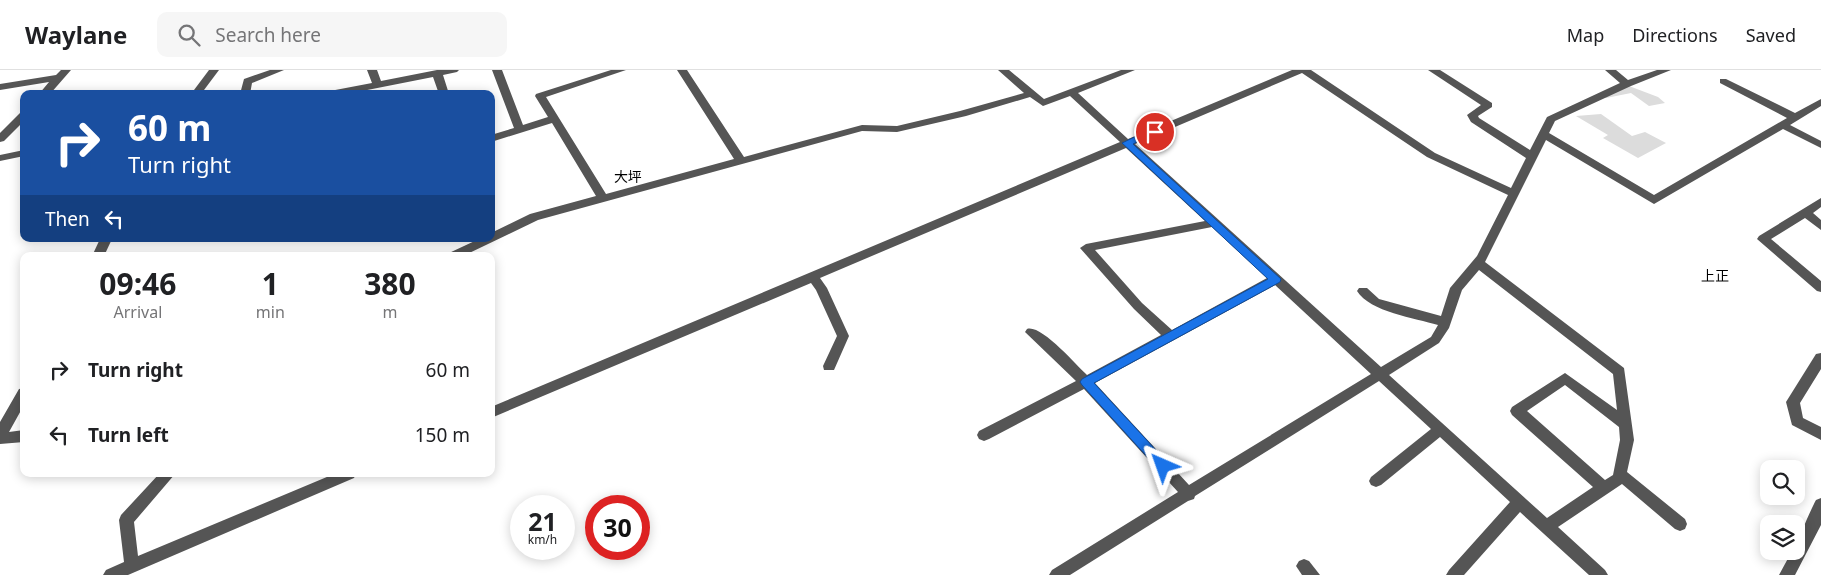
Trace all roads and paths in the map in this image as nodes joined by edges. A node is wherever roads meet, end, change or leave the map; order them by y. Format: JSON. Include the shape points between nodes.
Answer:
{"nodes":[{"id":1,"x":66,"y":70,"type":"edge"},
{"id":2,"x":214,"y":70,"type":"edge"},
{"id":3,"x":279,"y":70,"type":"edge"},
{"id":4,"x":372,"y":70,"type":"edge"},
{"id":5,"x":454,"y":70,"type":"edge"},
{"id":6,"x":497,"y":70,"type":"edge"},
{"id":7,"x":621,"y":70,"type":"edge"},
{"id":8,"x":682,"y":70,"type":"edge"},
{"id":9,"x":1003,"y":70,"type":"edge"},
{"id":10,"x":1130,"y":70,"type":"edge"},
{"id":11,"x":1300,"y":70,"type":"edge"},
{"id":12,"x":1304,"y":70,"type":"edge"},
{"id":13,"x":1433,"y":70,"type":"edge"},
{"id":14,"x":1610,"y":70,"type":"edge"},
{"id":15,"x":1666,"y":70,"type":"edge"},
{"id":16,"x":437,"y":73,"type":"junction"},
{"id":17,"x":58,"y":78,"type":"junction"},
{"id":18,"x":1723,"y":81,"type":"dead end"},
{"id":19,"x":378,"y":84,"type":"junction"},
{"id":20,"x":1627,"y":84,"type":"junction"},
{"id":21,"x":0,"y":88,"type":"edge"},
{"id":22,"x":48,"y":90,"type":"edge"},
{"id":23,"x":199,"y":90,"type":"edge"},
{"id":24,"x":246,"y":90,"type":"edge"},
{"id":25,"x":349,"y":90,"type":"edge"},
{"id":26,"x":443,"y":90,"type":"edge"},
{"id":27,"x":1072,"y":93,"type":"junction"},
{"id":28,"x":1031,"y":94,"type":"junction"},
{"id":29,"x":1821,"y":102,"type":"edge"},
{"id":30,"x":1810,"y":110,"type":"junction"},
{"id":31,"x":1821,"y":116,"type":"edge"},
{"id":32,"x":20,"y":118,"type":"edge"},
{"id":33,"x":1796,"y":118,"type":"junction"},
{"id":34,"x":554,"y":119,"type":"junction"},
{"id":35,"x":1784,"y":125,"type":"junction"},
{"id":36,"x":520,"y":130,"type":"junction"},
{"id":37,"x":1544,"y":134,"type":"junction"},
{"id":38,"x":495,"y":138,"type":"edge"},
{"id":39,"x":0,"y":139,"type":"edge"},
{"id":40,"x":1127,"y":143,"type":"junction"},
{"id":41,"x":1821,"y":144,"type":"edge"},
{"id":42,"x":20,"y":154,"type":"edge"},
{"id":43,"x":1533,"y":157,"type":"junction"},
{"id":44,"x":0,"y":158,"type":"edge"},
{"id":45,"x":741,"y":161,"type":"junction"},
{"id":46,"x":1515,"y":194,"type":"junction"},
{"id":47,"x":603,"y":198,"type":"junction"},
{"id":48,"x":1821,"y":202,"type":"edge"},
{"id":49,"x":1804,"y":212,"type":"junction"},
{"id":50,"x":1214,"y":223,"type":"junction"},
{"id":51,"x":1821,"y":226,"type":"edge"},
{"id":52,"x":495,"y":236,"type":"edge"},
{"id":53,"x":482,"y":242,"type":"edge"},
{"id":54,"x":461,"y":252,"type":"edge"},
{"id":55,"x":1478,"y":263,"type":"junction"},
{"id":56,"x":813,"y":277,"type":"junction"},
{"id":57,"x":1276,"y":279,"type":"junction"},
{"id":58,"x":1818,"y":283,"type":"edge"},
{"id":59,"x":1363,"y":291,"type":"dead end"},
{"id":60,"x":1445,"y":322,"type":"junction"},
{"id":61,"x":1031,"y":332,"type":"dead end"},
{"id":62,"x":1170,"y":336,"type":"junction"},
{"id":63,"x":1821,"y":358,"type":"edge"},
{"id":64,"x":829,"y":366,"type":"dead end"},
{"id":65,"x":1380,"y":373,"type":"junction"},
{"id":66,"x":1086,"y":382,"type":"junction"},
{"id":67,"x":20,"y":400,"type":"edge"},
{"id":68,"x":495,"y":411,"type":"edge"},
{"id":69,"x":1625,"y":424,"type":"junction"},
{"id":70,"x":1440,"y":429,"type":"junction"},
{"id":71,"x":0,"y":434,"type":"edge"},
{"id":72,"x":1821,"y":434,"type":"edge"},
{"id":73,"x":984,"y":435,"type":"dead end"},
{"id":74,"x":20,"y":436,"type":"edge"},
{"id":75,"x":0,"y":438,"type":"edge"},
{"id":76,"x":1620,"y":474,"type":"junction"},
{"id":77,"x":165,"y":477,"type":"edge"},
{"id":78,"x":342,"y":477,"type":"edge"},
{"id":79,"x":1376,"y":482,"type":"dead end"},
{"id":80,"x":1604,"y":488,"type":"junction"},
{"id":81,"x":1189,"y":495,"type":"junction"},
{"id":82,"x":1520,"y":502,"type":"junction"},
{"id":83,"x":1821,"y":504,"type":"edge"},
{"id":84,"x":1680,"y":524,"type":"dead end"},
{"id":85,"x":1547,"y":526,"type":"junction"},
{"id":86,"x":132,"y":566,"type":"junction"},
{"id":87,"x":111,"y":575,"type":"edge"},
{"id":88,"x":1057,"y":575,"type":"edge"},
{"id":89,"x":1454,"y":575,"type":"edge"},
{"id":90,"x":1600,"y":575,"type":"edge"},
{"id":91,"x":1787,"y":575,"type":"edge"}],
"edges":[{"from":1,"to":17,"type":"street"},
{"from":2,"to":23,"type":"street"},
{"from":3,"to":24,"type":"street","via":[[247,81]]},
{"from":4,"to":19,"type":"street"},
{"from":5,"to":16,"type":"street"},
{"from":6,"to":36,"type":"street"},
{"from":7,"to":34,"type":"street","via":[[540,96]]},
{"from":8,"to":45,"type":"street"},
{"from":9,"to":28,"type":"street"},
{"from":10,"to":27,"type":"street"},
{"from":11,"to":40,"type":"street"},
{"from":12,"to":46,"type":"street","via":[[1432,155]]},
{"from":13,"to":43,"type":"street","via":[[1488,105],[1472,115],[1475,120]]},
{"from":14,"to":20,"type":"street"},
{"from":15,"to":20,"type":"street"},
{"from":16,"to":19,"type":"street"},
{"from":16,"to":26,"type":"street"},
{"from":17,"to":21,"type":"street"},
{"from":17,"to":22,"type":"street"},
{"from":18,"to":33,"type":"street"},
{"from":19,"to":25,"type":"street"},
{"from":20,"to":37,"type":"street","via":[[1552,119]]},
{"from":27,"to":28,"type":"street","via":[[1043,104]]},
{"from":27,"to":40,"type":"street"},
{"from":28,"to":45,"type":"street","via":[[897,128],[862,128]]},
{"from":29,"to":30,"type":"street"},
{"from":30,"to":31,"type":"street"},
{"from":30,"to":33,"type":"street"},
{"from":32,"to":39,"type":"street"},
{"from":33,"to":35,"type":"street"},
{"from":34,"to":36,"type":"street"},
{"from":34,"to":47,"type":"street"},
{"from":35,"to":37,"type":"street","via":[[1654,200]]},
{"from":35,"to":41,"type":"street"},
{"from":36,"to":38,"type":"street"},
{"from":37,"to":43,"type":"street"},
{"from":40,"to":50,"type":"street"},
{"from":40,"to":56,"type":"street"},
{"from":42,"to":44,"type":"street"},
{"from":43,"to":46,"type":"street"},
{"from":45,"to":47,"type":"street"},
{"from":46,"to":55,"type":"street"},
{"from":47,"to":52,"type":"street","via":[[534,218]]},
{"from":48,"to":49,"type":"street"},
{"from":49,"to":51,"type":"street"},
{"from":49,"to":58,"type":"street","via":[[1763,239]]},
{"from":50,"to":57,"type":"street"},
{"from":50,"to":62,"type":"street","via":[[1086,248]]},
{"from":53,"to":54,"type":"street"},
{"from":55,"to":60,"type":"street","via":[[1456,288]]},
{"from":55,"to":69,"type":"street","via":[[1619,372]]},
{"from":56,"to":64,"type":"street","via":[[843,336]]},
{"from":56,"to":68,"type":"street"},
{"from":57,"to":62,"type":"street"},
{"from":57,"to":65,"type":"street"},
{"from":59,"to":60,"type":"street","via":[[1375,302]]},
{"from":60,"to":65,"type":"street","via":[[1435,340]]},
{"from":61,"to":66,"type":"street"},
{"from":62,"to":66,"type":"street"},
{"from":63,"to":72,"type":"street","via":[[1793,402],[1797,421]]},
{"from":65,"to":70,"type":"street"},
{"from":65,"to":81,"type":"street"},
{"from":66,"to":73,"type":"street"},
{"from":66,"to":81,"type":"street"},
{"from":67,"to":71,"type":"street"},
{"from":69,"to":76,"type":"street","via":[[1627,440]]},
{"from":69,"to":80,"type":"street","via":[[1565,378],[1517,411]]},
{"from":70,"to":79,"type":"street"},
{"from":70,"to":82,"type":"street"},
{"from":74,"to":75,"type":"street"},
{"from":76,"to":80,"type":"street"},
{"from":76,"to":84,"type":"street"},
{"from":77,"to":86,"type":"street","via":[[126,520]]},
{"from":78,"to":86,"type":"street"},
{"from":80,"to":85,"type":"street"},
{"from":81,"to":88,"type":"street"},
{"from":82,"to":85,"type":"street"},
{"from":82,"to":89,"type":"street"},
{"from":83,"to":91,"type":"street","via":[[1811,532]]},
{"from":85,"to":90,"type":"street"},
{"from":86,"to":87,"type":"street"}]}
